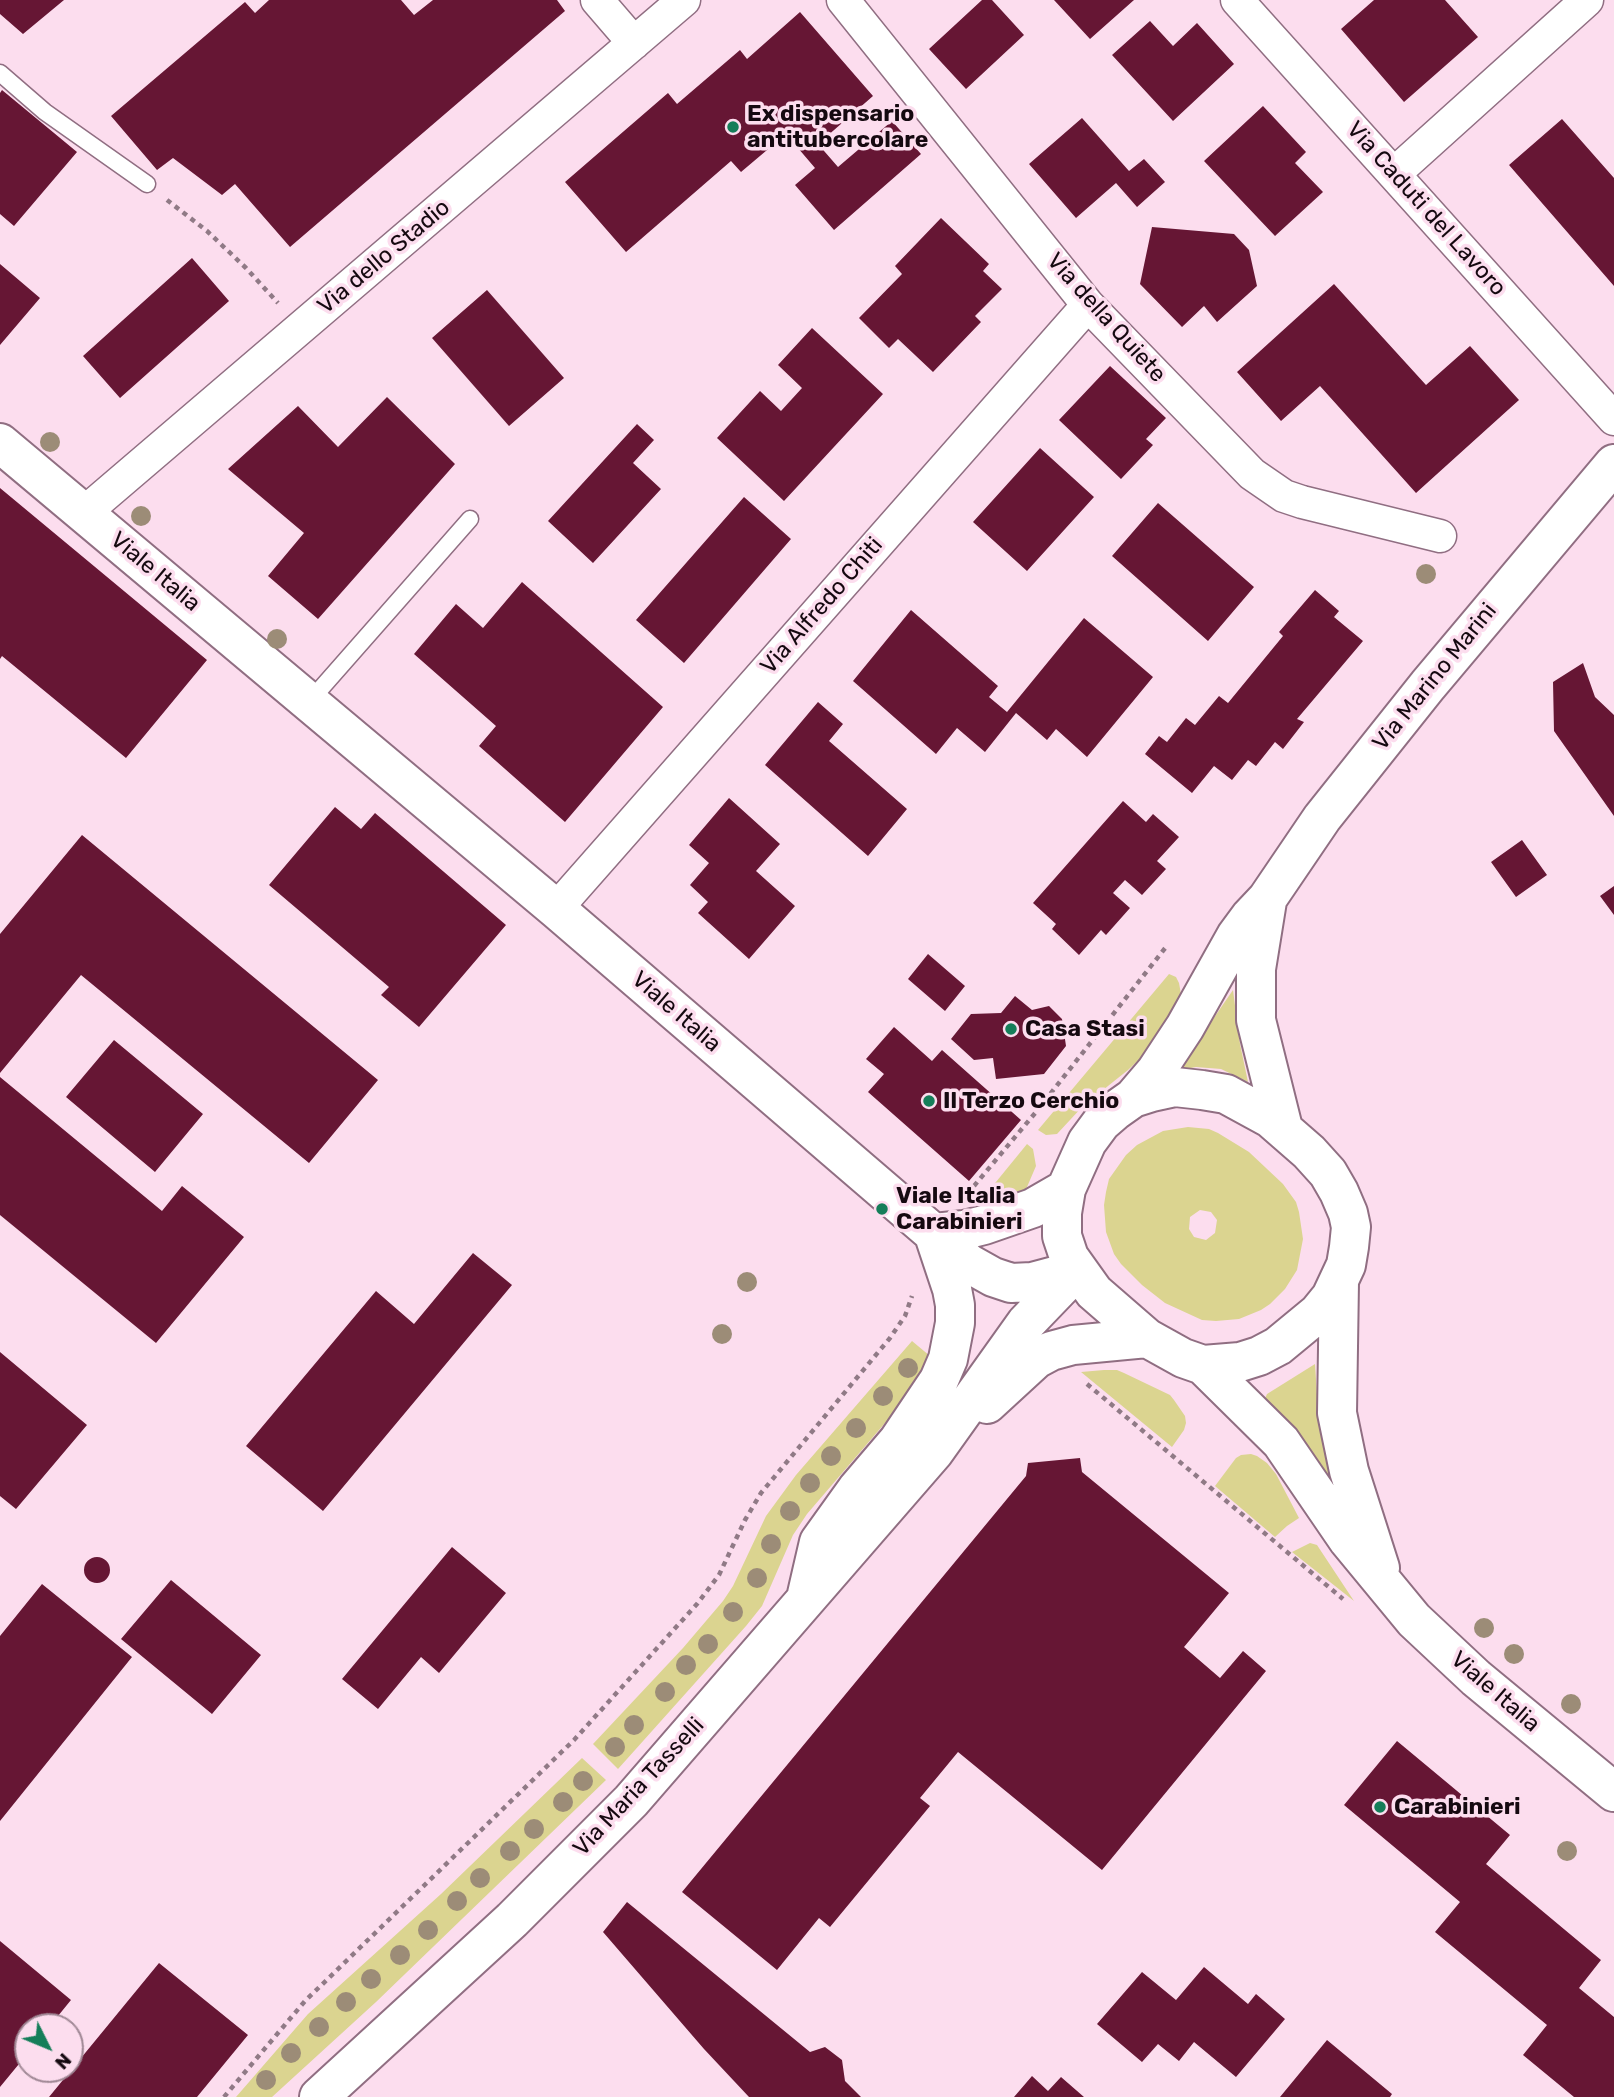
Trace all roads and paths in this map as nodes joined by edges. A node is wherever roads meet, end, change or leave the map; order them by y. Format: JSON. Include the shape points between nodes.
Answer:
{"nodes":[{"id":1,"x":597,"y":0,"type":"edge"},
{"id":2,"x":684,"y":0,"type":"edge"},
{"id":3,"x":843,"y":0,"type":"edge"},
{"id":4,"x":1237,"y":0,"type":"edge"},
{"id":5,"x":1587,"y":0,"type":"edge"},
{"id":6,"x":634,"y":43,"type":"junction"},
{"id":7,"x":0,"y":73,"type":"edge"},
{"id":8,"x":1395,"y":173,"type":"junction"},
{"id":9,"x":147,"y":184,"type":"joint"},
{"id":10,"x":1088,"y":305,"type":"junction"},
{"id":11,"x":301,"y":328,"type":"junction"},
{"id":12,"x":1614,"y":419,"type":"edge"},
{"id":13,"x":0,"y":443,"type":"edge"},
{"id":14,"x":1614,"y":464,"type":"edge"},
{"id":15,"x":84,"y":513,"type":"junction"},
{"id":16,"x":470,"y":519,"type":"dead end"},
{"id":17,"x":1440,"y":536,"type":"dead end"},
{"id":18,"x":309,"y":702,"type":"junction"},
{"id":19,"x":1267,"y":899,"type":"junction"},
{"id":20,"x":556,"y":909,"type":"junction"},
{"id":21,"x":1166,"y":947,"type":"dead end"},
{"id":22,"x":1133,"y":1098,"type":"junction"},
{"id":23,"x":1283,"y":1128,"type":"junction"},
{"id":24,"x":1066,"y":1189,"type":"junction"},
{"id":25,"x":934,"y":1233,"type":"junction"},
{"id":26,"x":1077,"y":1270,"type":"junction"},
{"id":27,"x":1339,"y":1282,"type":"junction"},
{"id":28,"x":914,"y":1293,"type":"dead end"},
{"id":29,"x":1147,"y":1338,"type":"junction"},
{"id":30,"x":1036,"y":1359,"type":"junction"},
{"id":31,"x":1203,"y":1365,"type":"junction"},
{"id":32,"x":934,"y":1452,"type":"junction"},
{"id":33,"x":1385,"y":1584,"type":"junction"},
{"id":34,"x":806,"y":1601,"type":"junction"},
{"id":35,"x":1348,"y":1603,"type":"dead end"},
{"id":36,"x":1614,"y":1792,"type":"edge"},
{"id":37,"x":224,"y":2097,"type":"edge"},
{"id":38,"x":319,"y":2097,"type":"edge"}],
"edges":[{"from":1,"to":6,"type":"street"},
{"from":2,"to":6,"type":"street","name":"Via dello Stadio"},
{"from":3,"to":10,"type":"street","name":"Via della Quiete"},
{"from":4,"to":8,"type":"street","name":"Via Caduti del Lavoro"},
{"from":5,"to":8,"type":"street"},
{"from":6,"to":11,"type":"street","name":"Via dello Stadio"},
{"from":7,"to":9,"type":"lane"},
{"from":8,"to":12,"type":"street","name":"Via Caduti del Lavoro"},
{"from":9,"to":11,"type":"path","via":[[246,268]]},
{"from":10,"to":17,"type":"street","name":"Via della Quiete","via":[[1265,484],[1302,502]]},
{"from":10,"to":20,"type":"street","name":"Via Alfredo Chiti"},
{"from":11,"to":15,"type":"street","name":"Via dello Stadio"},
{"from":13,"to":15,"type":"main road","name":"Viale Italia"},
{"from":14,"to":19,"type":"main road","name":"Via Marino Marini","via":[[1369,757]]},
{"from":15,"to":18,"type":"main road","name":"Viale Italia"},
{"from":16,"to":18,"type":"lane"},
{"from":18,"to":20,"type":"main road","name":"Viale Italia"},
{"from":19,"to":22,"type":"main road","name":"Via Marino Marini","via":[[1236,936],[1185,1027]]},
{"from":19,"to":23,"type":"main road","name":"Via Marino Marini","via":[[1256,969],[1256,1020]]},
{"from":20,"to":25,"type":"main road","name":"Viale Italia"},
{"from":21,"to":25,"type":"path"},
{"from":22,"to":23,"type":"main road","via":[[1175,1087],[1226,1094]]},
{"from":22,"to":24,"type":"main road","via":[[1101,1123],[1087,1142]]},
{"from":23,"to":27,"type":"main road","via":[[1328,1173],[1348,1213],[1349,1247]]},
{"from":24,"to":25,"type":"main road","via":[[1033,1208],[984,1225]]},
{"from":24,"to":26,"type":"main road","via":[[1062,1236]]},
{"from":25,"to":26,"type":"main road","name":"Viale Italia","via":[[979,1271],[1011,1283]]},
{"from":25,"to":34,"type":"main road","via":[[955,1305],[948,1359],[898,1441],[819,1542]]},
{"from":26,"to":29,"type":"main road","via":[[1094,1292]]},
{"from":26,"to":32,"type":"main road","name":"Via Maria Tasselli","via":[[1026,1323]]},
{"from":27,"to":31,"type":"main road","via":[[1318,1313],[1278,1346],[1240,1362]]},
{"from":27,"to":33,"type":"main road","name":"Viale Italia","via":[[1337,1413],[1349,1471]]},
{"from":28,"to":37,"type":"path","via":[[890,1338],[761,1493],[719,1575],[697,1605],[574,1740],[304,2001]]},
{"from":29,"to":30,"type":"main road","name":"Via Maria Tasselli","via":[[1073,1345]]},
{"from":29,"to":31,"type":"main road"},
{"from":30,"to":32,"type":"main road","name":"Via Maria Tasselli"},
{"from":30,"to":35,"type":"path","via":[[1077,1375]]},
{"from":31,"to":33,"type":"main road","name":"Viale Italia","via":[[1281,1441],[1348,1540]]},
{"from":32,"to":34,"type":"main road","name":"Via Maria Tasselli"},
{"from":33,"to":36,"type":"main road","name":"Viale Italia","via":[[1414,1619],[1476,1678]]},
{"from":34,"to":38,"type":"main road","name":"Via Maria Tasselli","via":[[622,1810],[512,1920]]}]}
